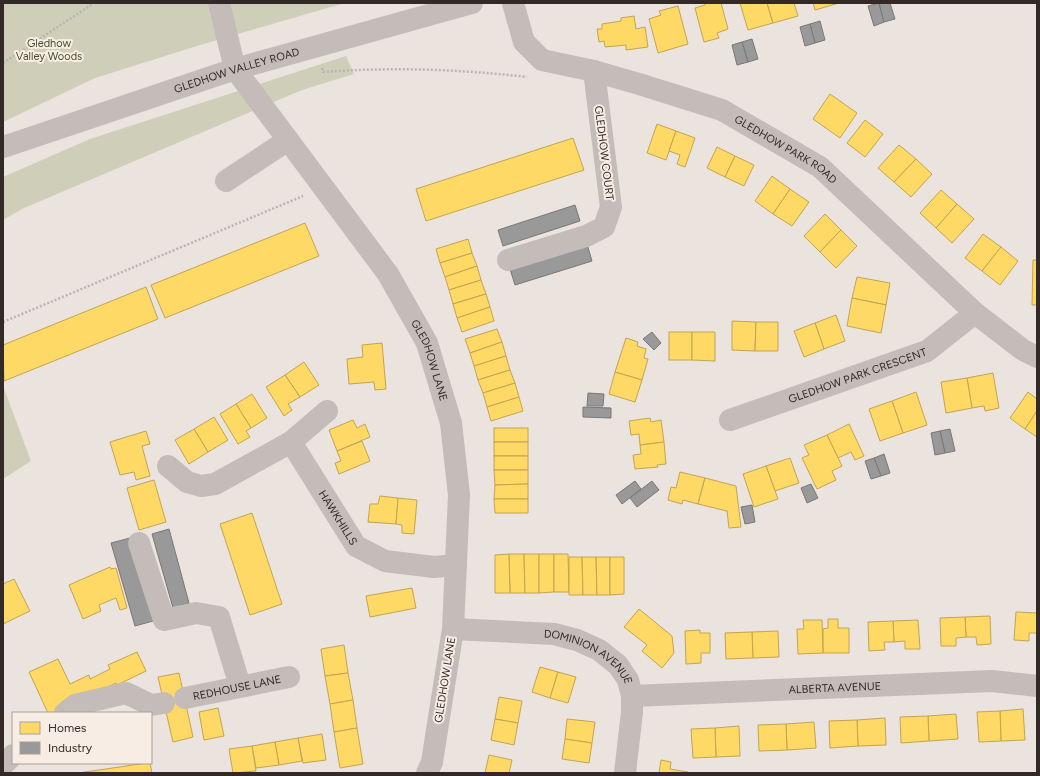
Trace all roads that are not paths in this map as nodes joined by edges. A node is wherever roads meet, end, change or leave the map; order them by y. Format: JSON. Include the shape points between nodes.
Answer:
{"nodes":[{"id":1,"x":219,"y":3,"type":"edge"},
{"id":2,"x":472,"y":3,"type":"edge"},
{"id":3,"x":513,"y":3,"type":"edge"},
{"id":4,"x":235,"y":69,"type":"junction"},
{"id":5,"x":594,"y":71,"type":"junction"},
{"id":6,"x":288,"y":140,"type":"junction"},
{"id":7,"x":3,"y":147,"type":"edge"},
{"id":8,"x":226,"y":181,"type":"dead end"},
{"id":9,"x":508,"y":260,"type":"dead end"},
{"id":10,"x":975,"y":313,"type":"junction"},
{"id":11,"x":1037,"y":357,"type":"edge"},
{"id":12,"x":327,"y":411,"type":"dead end"},
{"id":13,"x":730,"y":420,"type":"dead end"},
{"id":14,"x":291,"y":442,"type":"junction"},
{"id":15,"x":168,"y":466,"type":"dead end"},
{"id":16,"x":139,"y":543,"type":"dead end"},
{"id":17,"x":456,"y":565,"type":"junction"},
{"id":18,"x":453,"y":629,"type":"junction"},
{"id":19,"x":289,"y":677,"type":"dead end"},
{"id":20,"x":240,"y":686,"type":"junction"},
{"id":21,"x":1037,"y":686,"type":"edge"},
{"id":22,"x":632,"y":696,"type":"junction"},
{"id":23,"x":65,"y":712,"type":"edge"},
{"id":24,"x":12,"y":756,"type":"edge"},
{"id":25,"x":3,"y":765,"type":"edge"},
{"id":26,"x":427,"y":773,"type":"edge"},
{"id":27,"x":625,"y":773,"type":"edge"}],
"edges":[{"from":1,"to":4,"type":"street","name":"GLEDHOW LANE"},
{"from":2,"to":4,"type":"street","name":"GLEDHOW VALLEY ROAD"},
{"from":3,"to":5,"type":"street","name":"GLEDHOW PARK ROAD","via":[[524,42],[542,60]]},
{"from":4,"to":6,"type":"street","name":"GLEDHOW LANE"},
{"from":4,"to":7,"type":"street","name":"GLEDHOW VALLEY ROAD"},
{"from":5,"to":9,"type":"street","name":"GLEDHOW COURT","via":[[612,207],[604,227],[586,236]]},
{"from":5,"to":10,"type":"street","name":"GLEDHOW PARK ROAD","via":[[722,110],[820,167]]},
{"from":6,"to":8,"type":"street"},
{"from":6,"to":17,"type":"street","name":"GLEDHOW LANE","via":[[388,274],[427,344],[451,423],[459,495]]},
{"from":10,"to":11,"type":"street","name":"GLEDHOW PARK ROAD","via":[[1023,350]]},
{"from":10,"to":13,"type":"street","name":"GLEDHOW PARK CRESCENT","via":[[927,351]]},
{"from":12,"to":14,"type":"street"},
{"from":14,"to":15,"type":"street","via":[[215,484],[201,486],[187,482]]},
{"from":14,"to":17,"type":"street","name":"HAWKHILLS","via":[[356,546],[385,561],[434,567]]},
{"from":16,"to":20,"type":"street","via":[[164,620],[196,613],[219,617]]},
{"from":17,"to":18,"type":"street","name":"GLEDHOW LANE"},
{"from":18,"to":22,"type":"street","name":"DOMINION AVENUE","via":[[554,634],[577,640],[599,650],[618,665],[628,680]]},
{"from":18,"to":26,"type":"street","name":"GLEDHOW LANE","via":[[432,762]]},
{"from":19,"to":20,"type":"street","name":"REDHOUSE LANE"},
{"from":20,"to":23,"type":"street","name":"REDHOUSE LANE","via":[[151,705],[126,693],[75,705]]},
{"from":21,"to":22,"type":"street","name":"ALBERTA AVENUE","via":[[992,681]]},
{"from":22,"to":27,"type":"street","name":"DOMINION AVENUE"},
{"from":24,"to":25,"type":"street"}]}
